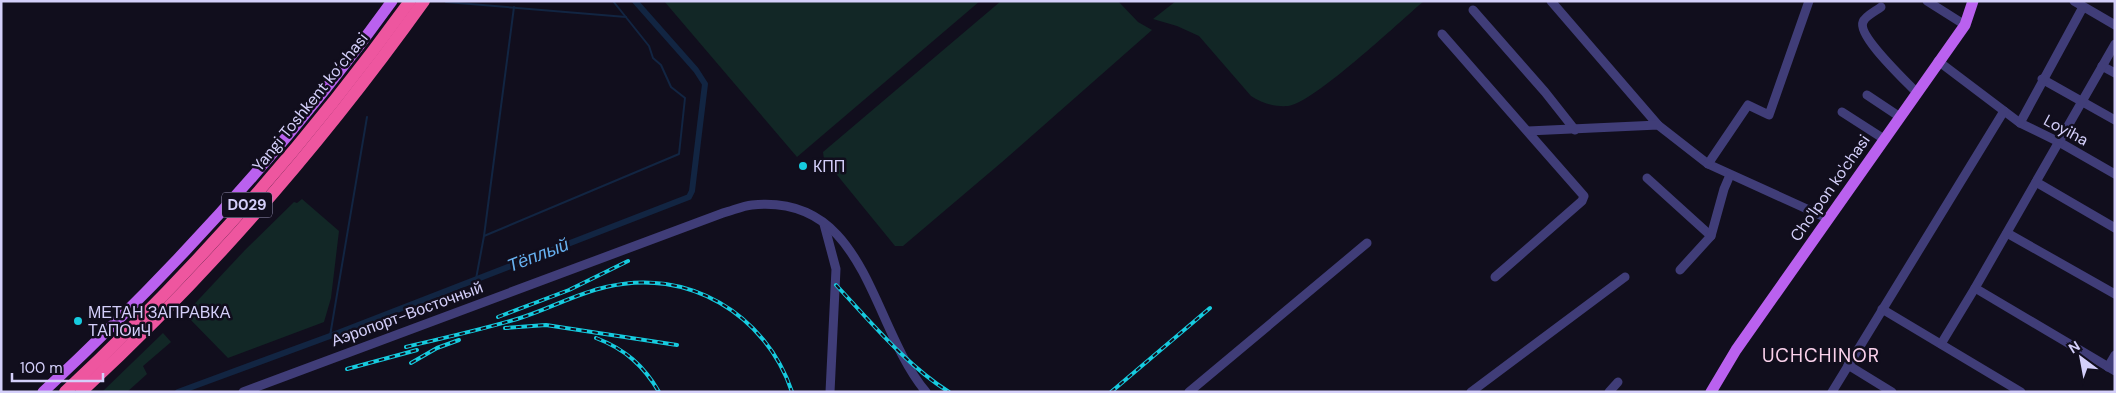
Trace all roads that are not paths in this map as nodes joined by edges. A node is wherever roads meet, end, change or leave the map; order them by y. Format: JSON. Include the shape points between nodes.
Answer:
{"nodes":[{"id":1,"x":392,"y":1,"type":"edge"},
{"id":2,"x":410,"y":1,"type":"edge"},
{"id":3,"x":424,"y":1,"type":"edge"},
{"id":4,"x":1551,"y":1,"type":"edge"},
{"id":5,"x":1809,"y":1,"type":"edge"},
{"id":6,"x":1927,"y":1,"type":"edge"},
{"id":7,"x":1973,"y":1,"type":"edge"},
{"id":8,"x":2074,"y":1,"type":"edge"},
{"id":9,"x":1881,"y":7,"type":"dead end"},
{"id":10,"x":2082,"y":8,"type":"junction"},
{"id":11,"x":1473,"y":10,"type":"dead end"},
{"id":12,"x":1966,"y":25,"type":"junction"},
{"id":13,"x":2115,"y":25,"type":"edge"},
{"id":14,"x":1442,"y":34,"type":"dead end"},
{"id":15,"x":2115,"y":44,"type":"edge"},
{"id":16,"x":1938,"y":62,"type":"junction"},
{"id":17,"x":2102,"y":66,"type":"junction"},
{"id":18,"x":2115,"y":73,"type":"edge"},
{"id":19,"x":2042,"y":79,"type":"junction"},
{"id":20,"x":1917,"y":93,"type":"junction"},
{"id":21,"x":1868,"y":95,"type":"dead end"},
{"id":22,"x":2082,"y":102,"type":"junction"},
{"id":23,"x":2004,"y":111,"type":"junction"},
{"id":24,"x":1842,"y":112,"type":"dead end"},
{"id":25,"x":1900,"y":117,"type":"junction"},
{"id":26,"x":2115,"y":120,"type":"edge"},
{"id":27,"x":2020,"y":122,"type":"junction"},
{"id":28,"x":1658,"y":125,"type":"junction"},
{"id":29,"x":1575,"y":130,"type":"junction"},
{"id":30,"x":1528,"y":131,"type":"junction"},
{"id":31,"x":1884,"y":139,"type":"junction"},
{"id":32,"x":2059,"y":142,"type":"junction"},
{"id":33,"x":1708,"y":164,"type":"junction"},
{"id":34,"x":2115,"y":174,"type":"edge"},
{"id":35,"x":1730,"y":175,"type":"junction"},
{"id":36,"x":1647,"y":178,"type":"dead end"},
{"id":37,"x":2036,"y":182,"type":"junction"},
{"id":38,"x":1829,"y":218,"type":"junction"},
{"id":39,"x":824,"y":224,"type":"junction"},
{"id":40,"x":2115,"y":228,"type":"edge"},
{"id":41,"x":2007,"y":233,"type":"junction"},
{"id":42,"x":1711,"y":236,"type":"junction"},
{"id":43,"x":1367,"y":243,"type":"dead end"},
{"id":44,"x":1680,"y":270,"type":"dead end"},
{"id":45,"x":1495,"y":277,"type":"dead end"},
{"id":46,"x":1625,"y":278,"type":"dead end"},
{"id":47,"x":1975,"y":288,"type":"junction"},
{"id":48,"x":2115,"y":294,"type":"edge"},
{"id":49,"x":1882,"y":309,"type":"junction"},
{"id":50,"x":1941,"y":344,"type":"junction"},
{"id":51,"x":2115,"y":355,"type":"edge"},
{"id":52,"x":1848,"y":365,"type":"junction"},
{"id":53,"x":2111,"y":369,"type":"edge"},
{"id":54,"x":1618,"y":382,"type":"dead end"},
{"id":55,"x":43,"y":392,"type":"edge"},
{"id":56,"x":65,"y":392,"type":"edge"},
{"id":57,"x":81,"y":392,"type":"edge"},
{"id":58,"x":243,"y":392,"type":"edge"},
{"id":59,"x":830,"y":392,"type":"edge"},
{"id":60,"x":926,"y":392,"type":"edge"},
{"id":61,"x":1189,"y":392,"type":"edge"},
{"id":62,"x":1471,"y":392,"type":"edge"},
{"id":63,"x":1609,"y":392,"type":"edge"},
{"id":64,"x":1711,"y":392,"type":"edge"},
{"id":65,"x":1832,"y":392,"type":"edge"},
{"id":66,"x":1892,"y":392,"type":"edge"},
{"id":67,"x":2021,"y":392,"type":"edge"}],
"edges":[{"from":1,"to":55,"type":"main road","via":[[332,81],[208,225],[112,327]]},
{"from":2,"to":56,"type":"highway","name":"Yangi Toshkent ko‘chasi","number":"D029","via":[[368,59],[261,188],[158,302]]},
{"from":3,"to":57,"type":"highway","name":"Yangi Toshkent ko‘chasi","number":"D029","via":[[364,82],[264,203],[166,309]]},
{"from":4,"to":28,"type":"street"},
{"from":5,"to":33,"type":"street","via":[[1769,116],[1748,105]]},
{"from":6,"to":12,"type":"street"},
{"from":7,"to":12,"type":"main road","name":"Cho'lpon ko'chasi"},
{"from":8,"to":10,"type":"street"},
{"from":9,"to":20,"type":"street","via":[[1864,20],[1864,32]]},
{"from":10,"to":13,"type":"street"},
{"from":10,"to":19,"type":"street"},
{"from":11,"to":29,"type":"street"},
{"from":12,"to":16,"type":"main road","name":"Cho'lpon ko'chasi"},
{"from":14,"to":30,"type":"street"},
{"from":15,"to":17,"type":"street"},
{"from":16,"to":20,"type":"main road","name":"Cho'lpon ko'chasi"},
{"from":16,"to":23,"type":"street","name":"Loyiha"},
{"from":17,"to":18,"type":"street"},
{"from":17,"to":22,"type":"street"},
{"from":19,"to":22,"type":"street"},
{"from":19,"to":27,"type":"street"},
{"from":20,"to":25,"type":"main road","name":"Cho'lpon ko'chasi"},
{"from":21,"to":25,"type":"street"},
{"from":22,"to":26,"type":"street"},
{"from":22,"to":32,"type":"street"},
{"from":23,"to":27,"type":"street","name":"Loyiha"},
{"from":23,"to":49,"type":"street"},
{"from":24,"to":31,"type":"street"},
{"from":25,"to":31,"type":"main road","name":"Cho'lpon ko'chasi"},
{"from":27,"to":32,"type":"street","name":"Loyiha"},
{"from":28,"to":29,"type":"street"},
{"from":28,"to":33,"type":"street"},
{"from":29,"to":30,"type":"street"},
{"from":30,"to":45,"type":"street","via":[[1584,196]]},
{"from":31,"to":38,"type":"main road","name":"Cho'lpon ko'chasi"},
{"from":32,"to":34,"type":"street","name":"Loyiha"},
{"from":32,"to":37,"type":"street"},
{"from":33,"to":35,"type":"street"},
{"from":35,"to":38,"type":"street"},
{"from":35,"to":42,"type":"street"},
{"from":36,"to":42,"type":"street"},
{"from":37,"to":40,"type":"street"},
{"from":37,"to":41,"type":"street"},
{"from":38,"to":64,"type":"main road","name":"Cho'lpon ko'chasi","via":[[1736,350]]},
{"from":39,"to":58,"type":"street","name":"Аэропорт-Восточный","via":[[797,208],[777,204],[722,213]]},
{"from":39,"to":59,"type":"street","via":[[836,269]]},
{"from":39,"to":60,"type":"street","name":"Аэропорт-Восточный","via":[[839,234],[860,266],[898,350]]},
{"from":41,"to":47,"type":"street"},
{"from":41,"to":48,"type":"street"},
{"from":42,"to":44,"type":"street"},
{"from":43,"to":61,"type":"street"},
{"from":46,"to":62,"type":"street"},
{"from":47,"to":50,"type":"street"},
{"from":47,"to":53,"type":"street"},
{"from":49,"to":50,"type":"street"},
{"from":49,"to":52,"type":"street"},
{"from":50,"to":67,"type":"street"},
{"from":51,"to":53,"type":"street"},
{"from":52,"to":65,"type":"street"},
{"from":52,"to":66,"type":"street"},
{"from":54,"to":63,"type":"street"}]}
